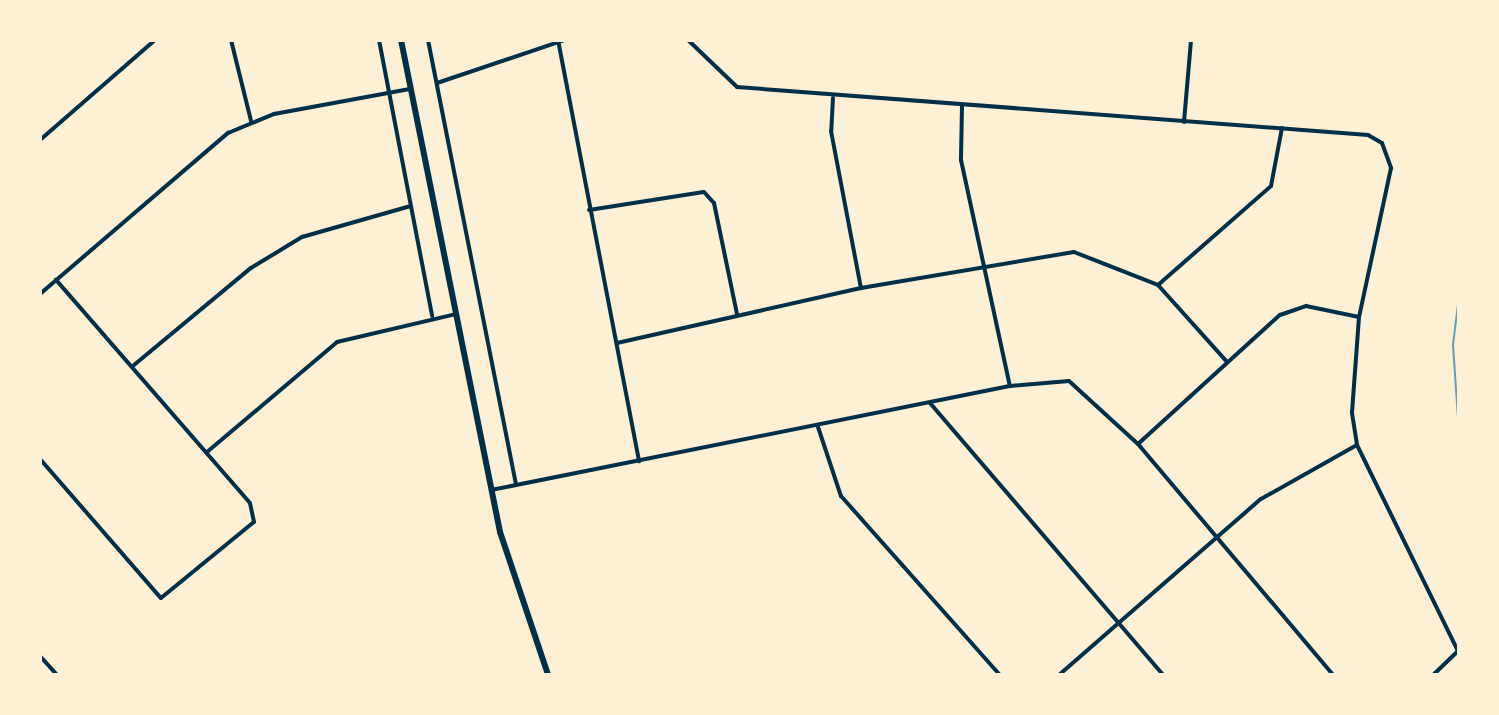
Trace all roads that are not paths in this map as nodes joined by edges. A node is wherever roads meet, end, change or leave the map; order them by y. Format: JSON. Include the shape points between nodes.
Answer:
{"nodes":[{"id":1,"x":155,"y":40,"type":"edge"},
{"id":2,"x":231,"y":40,"type":"edge"},
{"id":3,"x":379,"y":40,"type":"edge"},
{"id":4,"x":401,"y":40,"type":"edge"},
{"id":5,"x":428,"y":40,"type":"edge"},
{"id":6,"x":565,"y":40,"type":"edge"},
{"id":7,"x":688,"y":40,"type":"edge"},
{"id":8,"x":1191,"y":40,"type":"edge"},
{"id":9,"x":558,"y":42,"type":"edge"},
{"id":10,"x":437,"y":83,"type":"junction"},
{"id":11,"x":410,"y":89,"type":"junction"},
{"id":12,"x":387,"y":92,"type":"junction"},
{"id":13,"x":833,"y":97,"type":"junction"},
{"id":14,"x":962,"y":106,"type":"junction"},
{"id":15,"x":251,"y":121,"type":"junction"},
{"id":16,"x":1184,"y":122,"type":"junction"},
{"id":17,"x":1282,"y":128,"type":"junction"},
{"id":18,"x":40,"y":140,"type":"edge"},
{"id":19,"x":411,"y":206,"type":"junction"},
{"id":20,"x":589,"y":210,"type":"junction"},
{"id":21,"x":981,"y":266,"type":"junction"},
{"id":22,"x":56,"y":280,"type":"junction"},
{"id":23,"x":1158,"y":285,"type":"junction"},
{"id":24,"x":861,"y":288,"type":"junction"},
{"id":25,"x":40,"y":294,"type":"edge"},
{"id":26,"x":456,"y":314,"type":"junction"},
{"id":27,"x":737,"y":314,"type":"junction"},
{"id":28,"x":432,"y":316,"type":"junction"},
{"id":29,"x":1359,"y":317,"type":"junction"},
{"id":30,"x":617,"y":343,"type":"junction"},
{"id":31,"x":1227,"y":362,"type":"junction"},
{"id":32,"x":134,"y":366,"type":"junction"},
{"id":33,"x":1010,"y":386,"type":"junction"},
{"id":34,"x":930,"y":403,"type":"junction"},
{"id":35,"x":817,"y":426,"type":"junction"},
{"id":36,"x":1138,"y":444,"type":"junction"},
{"id":37,"x":1357,"y":445,"type":"junction"},
{"id":38,"x":207,"y":452,"type":"junction"},
{"id":39,"x":40,"y":459,"type":"edge"},
{"id":40,"x":639,"y":461,"type":"junction"},
{"id":41,"x":516,"y":484,"type":"junction"},
{"id":42,"x":490,"y":490,"type":"junction"},
{"id":43,"x":1215,"y":536,"type":"junction"},
{"id":44,"x":1120,"y":626,"type":"junction"},
{"id":45,"x":40,"y":656,"type":"edge"},
{"id":46,"x":57,"y":675,"type":"edge"},
{"id":47,"x":548,"y":675,"type":"edge"},
{"id":48,"x":1000,"y":675,"type":"edge"},
{"id":49,"x":1059,"y":675,"type":"edge"},
{"id":50,"x":1163,"y":675,"type":"edge"},
{"id":51,"x":1333,"y":675,"type":"edge"},
{"id":52,"x":1433,"y":675,"type":"edge"}],
"edges":[{"from":1,"to":18,"type":"street"},
{"from":2,"to":15,"type":"street"},
{"from":3,"to":12,"type":"street"},
{"from":4,"to":11,"type":"main road"},
{"from":5,"to":10,"type":"street"},
{"from":6,"to":9,"type":"street"},
{"from":7,"to":13,"type":"street","via":[[733,86]]},
{"from":8,"to":16,"type":"street"},
{"from":9,"to":10,"type":"street"},
{"from":9,"to":20,"type":"street"},
{"from":10,"to":41,"type":"street"},
{"from":11,"to":12,"type":"street"},
{"from":11,"to":26,"type":"main road"},
{"from":12,"to":15,"type":"street"},
{"from":12,"to":19,"type":"street"},
{"from":13,"to":14,"type":"street"},
{"from":13,"to":24,"type":"street","via":[[831,131]]},
{"from":14,"to":16,"type":"street"},
{"from":14,"to":21,"type":"street","via":[[961,160]]},
{"from":15,"to":22,"type":"street","via":[[205,150]]},
{"from":16,"to":17,"type":"street"},
{"from":17,"to":23,"type":"street","via":[[1271,186]]},
{"from":17,"to":29,"type":"street","via":[[1368,135],[1387,149],[1391,168]]},
{"from":19,"to":28,"type":"street"},
{"from":19,"to":32,"type":"street","via":[[302,237],[251,268]]},
{"from":20,"to":27,"type":"street","via":[[704,192],[714,203]]},
{"from":20,"to":30,"type":"street"},
{"from":21,"to":23,"type":"street","via":[[1074,252]]},
{"from":21,"to":24,"type":"street"},
{"from":21,"to":33,"type":"street"},
{"from":22,"to":25,"type":"street"},
{"from":22,"to":32,"type":"street"},
{"from":23,"to":31,"type":"street"},
{"from":24,"to":27,"type":"street"},
{"from":26,"to":28,"type":"street"},
{"from":26,"to":42,"type":"main road"},
{"from":27,"to":30,"type":"street"},
{"from":28,"to":38,"type":"street","via":[[337,342]]},
{"from":29,"to":31,"type":"street","via":[[1295,308]]},
{"from":29,"to":37,"type":"street"},
{"from":30,"to":40,"type":"street"},
{"from":31,"to":36,"type":"street"},
{"from":32,"to":38,"type":"street"},
{"from":33,"to":34,"type":"street"},
{"from":33,"to":36,"type":"street","via":[[1075,383]]},
{"from":34,"to":35,"type":"street"},
{"from":34,"to":44,"type":"street"},
{"from":35,"to":40,"type":"street"},
{"from":35,"to":48,"type":"street","via":[[841,496]]},
{"from":36,"to":43,"type":"street"},
{"from":37,"to":43,"type":"street","via":[[1284,481]]},
{"from":37,"to":52,"type":"street","via":[[1458,651]]},
{"from":38,"to":39,"type":"street","via":[[254,511],[248,531],[161,598]]},
{"from":40,"to":41,"type":"street"},
{"from":41,"to":42,"type":"street"},
{"from":42,"to":47,"type":"main road"},
{"from":43,"to":44,"type":"street"},
{"from":43,"to":51,"type":"street"},
{"from":44,"to":49,"type":"street"},
{"from":44,"to":50,"type":"street"},
{"from":45,"to":46,"type":"street"}]}
